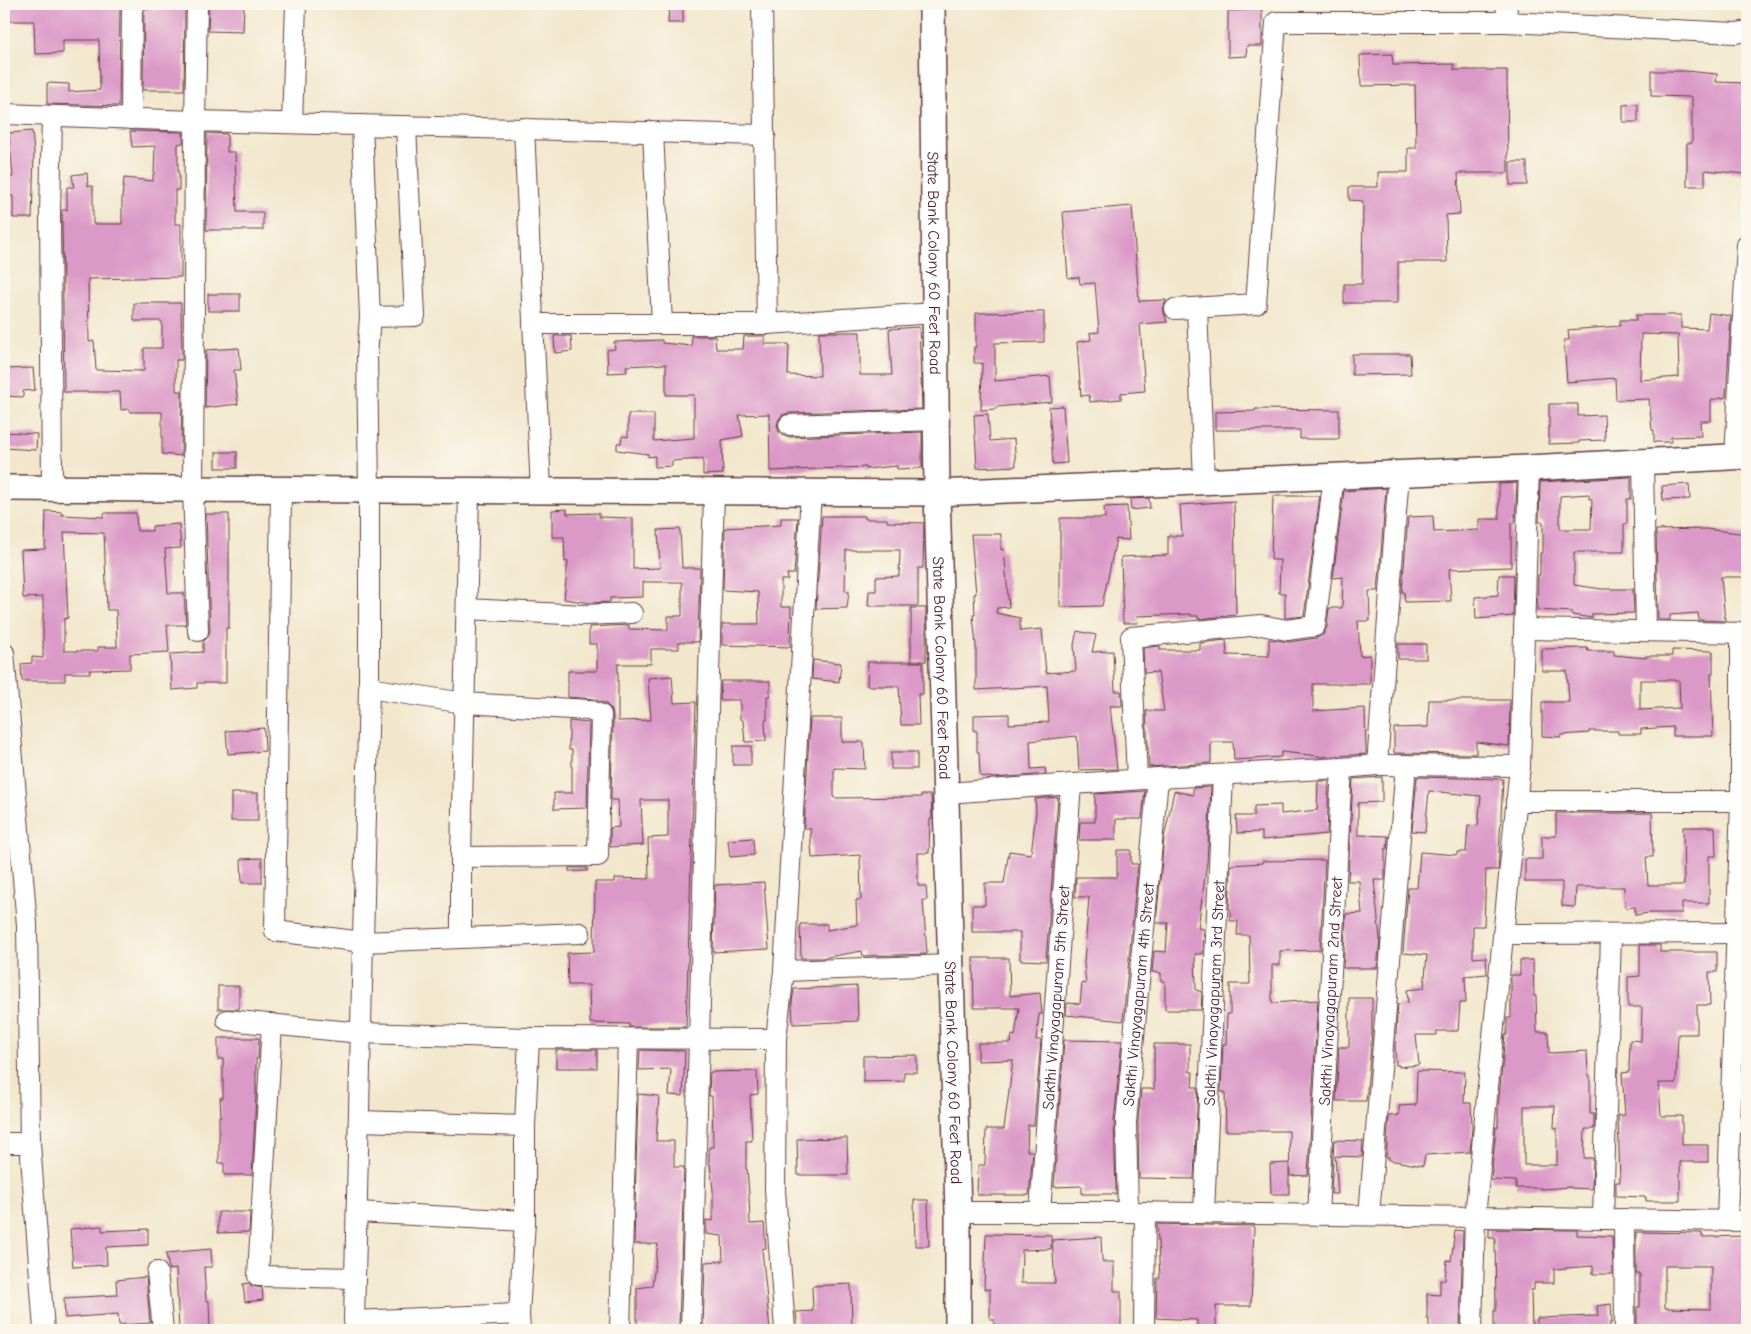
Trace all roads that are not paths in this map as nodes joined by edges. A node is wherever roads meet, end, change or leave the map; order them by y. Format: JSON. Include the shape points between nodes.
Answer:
{"nodes":[{"id":1,"x":132,"y":4,"type":"edge"},
{"id":2,"x":197,"y":4,"type":"edge"},
{"id":3,"x":296,"y":4,"type":"edge"},
{"id":4,"x":762,"y":4,"type":"edge"},
{"id":5,"x":932,"y":4,"type":"edge"},
{"id":6,"x":1507,"y":13,"type":"edge"},
{"id":7,"x":1747,"y":31,"type":"edge"},
{"id":8,"x":4,"y":114,"type":"edge"},
{"id":9,"x":52,"y":116,"type":"junction"},
{"id":10,"x":131,"y":119,"type":"junction"},
{"id":11,"x":196,"y":121,"type":"junction"},
{"id":12,"x":292,"y":123,"type":"junction"},
{"id":13,"x":362,"y":125,"type":"junction"},
{"id":14,"x":406,"y":126,"type":"junction"},
{"id":15,"x":524,"y":128,"type":"junction"},
{"id":16,"x":653,"y":132,"type":"junction"},
{"id":17,"x":765,"y":135,"type":"junction"},
{"id":18,"x":1747,"y":245,"type":"edge"},
{"id":19,"x":1197,"y":308,"type":"junction"},
{"id":20,"x":1175,"y":309,"type":"dead end"},
{"id":21,"x":936,"y":313,"type":"junction"},
{"id":22,"x":370,"y":317,"type":"junction"},
{"id":23,"x":533,"y":324,"type":"junction"},
{"id":24,"x":662,"y":324,"type":"junction"},
{"id":25,"x":767,"y":324,"type":"junction"},
{"id":26,"x":936,"y":420,"type":"junction"},
{"id":27,"x":789,"y":425,"type":"dead end"},
{"id":28,"x":1741,"y":456,"type":"edge"},
{"id":29,"x":1643,"y":461,"type":"junction"},
{"id":30,"x":1529,"y":468,"type":"junction"},
{"id":31,"x":1399,"y":473,"type":"junction"},
{"id":32,"x":1334,"y":476,"type":"junction"},
{"id":33,"x":1204,"y":482,"type":"junction"},
{"id":34,"x":4,"y":488,"type":"edge"},
{"id":35,"x":52,"y":488,"type":"junction"},
{"id":36,"x":193,"y":489,"type":"junction"},
{"id":37,"x":281,"y":490,"type":"junction"},
{"id":38,"x":369,"y":490,"type":"junction"},
{"id":39,"x":469,"y":491,"type":"junction"},
{"id":40,"x":541,"y":491,"type":"junction"},
{"id":41,"x":714,"y":492,"type":"junction"},
{"id":42,"x":811,"y":492,"type":"junction"},
{"id":43,"x":937,"y":493,"type":"junction"},
{"id":44,"x":467,"y":609,"type":"junction"},
{"id":45,"x":632,"y":614,"type":"dead end"},
{"id":46,"x":1524,"y":629,"type":"junction"},
{"id":47,"x":198,"y":631,"type":"dead end"},
{"id":48,"x":1646,"y":631,"type":"junction"},
{"id":49,"x":1744,"y":632,"type":"edge"},
{"id":50,"x":4,"y":653,"type":"edge"},
{"id":51,"x":369,"y":688,"type":"junction"},
{"id":52,"x":464,"y":703,"type":"junction"},
{"id":53,"x":1377,"y":765,"type":"junction"},
{"id":54,"x":1406,"y":765,"type":"junction"},
{"id":55,"x":1520,"y":766,"type":"junction"},
{"id":56,"x":1342,"y":768,"type":"junction"},
{"id":57,"x":1223,"y":774,"type":"junction"},
{"id":58,"x":1158,"y":778,"type":"junction"},
{"id":59,"x":1137,"y":779,"type":"junction"},
{"id":60,"x":1071,"y":784,"type":"junction"},
{"id":61,"x":946,"y":793,"type":"junction"},
{"id":62,"x":1516,"y":801,"type":"junction"},
{"id":63,"x":1741,"y":801,"type":"junction"},
{"id":64,"x":461,"y":857,"type":"junction"},
{"id":65,"x":580,"y":933,"type":"dead end"},
{"id":66,"x":1741,"y":933,"type":"edge"},
{"id":67,"x":1503,"y":934,"type":"junction"},
{"id":68,"x":1611,"y":934,"type":"junction"},
{"id":69,"x":461,"y":938,"type":"junction"},
{"id":70,"x":363,"y":942,"type":"junction"},
{"id":71,"x":950,"y":965,"type":"junction"},
{"id":72,"x":784,"y":971,"type":"junction"},
{"id":73,"x":227,"y":1020,"type":"dead end"},
{"id":74,"x":272,"y":1024,"type":"junction"},
{"id":75,"x":361,"y":1033,"type":"junction"},
{"id":76,"x":529,"y":1038,"type":"junction"},
{"id":77,"x":628,"y":1039,"type":"junction"},
{"id":78,"x":699,"y":1039,"type":"junction"},
{"id":79,"x":776,"y":1040,"type":"junction"},
{"id":80,"x":359,"y":1121,"type":"junction"},
{"id":81,"x":525,"y":1126,"type":"junction"},
{"id":82,"x":30,"y":1142,"type":"junction"},
{"id":83,"x":4,"y":1144,"type":"edge"},
{"id":84,"x":357,"y":1212,"type":"junction"},
{"id":85,"x":958,"y":1212,"type":"junction"},
{"id":86,"x":1040,"y":1212,"type":"junction"},
{"id":87,"x":1136,"y":1212,"type":"junction"},
{"id":88,"x":1204,"y":1213,"type":"junction"},
{"id":89,"x":1318,"y":1215,"type":"junction"},
{"id":90,"x":1369,"y":1216,"type":"junction"},
{"id":91,"x":1475,"y":1217,"type":"junction"},
{"id":92,"x":1603,"y":1219,"type":"junction"},
{"id":93,"x":1624,"y":1219,"type":"junction"},
{"id":94,"x":525,"y":1221,"type":"junction"},
{"id":95,"x":1727,"y":1221,"type":"junction"},
{"id":96,"x":1747,"y":1221,"type":"edge"},
{"id":97,"x":157,"y":1272,"type":"dead end"},
{"id":98,"x":355,"y":1278,"type":"junction"},
{"id":99,"x":519,"y":1322,"type":"edge"},
{"id":100,"x":354,"y":1326,"type":"edge"},
{"id":101,"x":44,"y":1330,"type":"edge"},
{"id":102,"x":163,"y":1330,"type":"edge"},
{"id":103,"x":620,"y":1330,"type":"edge"},
{"id":104,"x":691,"y":1330,"type":"edge"},
{"id":105,"x":785,"y":1330,"type":"edge"},
{"id":106,"x":958,"y":1330,"type":"edge"},
{"id":107,"x":1144,"y":1330,"type":"edge"},
{"id":108,"x":1472,"y":1330,"type":"edge"},
{"id":109,"x":1625,"y":1330,"type":"edge"}],
"edges":[{"from":1,"to":10,"type":"street"},
{"from":2,"to":11,"type":"street"},
{"from":3,"to":12,"type":"street"},
{"from":4,"to":17,"type":"street"},
{"from":5,"to":21,"type":"street","name":"State Bank Colony 60 Feet Road"},
{"from":6,"to":7,"type":"street","via":[[1736,33]]},
{"from":6,"to":19,"type":"street","via":[[1276,22],[1256,304]]},
{"from":8,"to":9,"type":"street"},
{"from":9,"to":10,"type":"street"},
{"from":9,"to":35,"type":"street"},
{"from":10,"to":11,"type":"street"},
{"from":11,"to":12,"type":"street"},
{"from":11,"to":36,"type":"street"},
{"from":12,"to":13,"type":"street"},
{"from":13,"to":14,"type":"street"},
{"from":13,"to":22,"type":"street"},
{"from":14,"to":15,"type":"street"},
{"from":14,"to":22,"type":"street","via":[[415,316]]},
{"from":15,"to":16,"type":"street"},
{"from":15,"to":23,"type":"street"},
{"from":16,"to":17,"type":"street"},
{"from":16,"to":24,"type":"street"},
{"from":17,"to":25,"type":"street"},
{"from":18,"to":28,"type":"street"},
{"from":19,"to":20,"type":"street"},
{"from":19,"to":33,"type":"street"},
{"from":21,"to":25,"type":"street"},
{"from":21,"to":26,"type":"street","name":"State Bank Colony 60 Feet Road"},
{"from":22,"to":38,"type":"street","via":[[367,356]]},
{"from":23,"to":24,"type":"street"},
{"from":23,"to":40,"type":"street"},
{"from":24,"to":25,"type":"street"},
{"from":26,"to":27,"type":"street"},
{"from":26,"to":43,"type":"street","name":"State Bank Colony 60 Feet Road"},
{"from":28,"to":29,"type":"street"},
{"from":29,"to":30,"type":"street"},
{"from":29,"to":48,"type":"street"},
{"from":30,"to":31,"type":"street"},
{"from":30,"to":46,"type":"street"},
{"from":31,"to":32,"type":"street"},
{"from":31,"to":53,"type":"street"},
{"from":32,"to":33,"type":"street"},
{"from":32,"to":59,"type":"street","via":[[1315,626],[1287,630],[1261,625],[1131,637]]},
{"from":33,"to":43,"type":"street"},
{"from":34,"to":35,"type":"street"},
{"from":35,"to":36,"type":"street"},
{"from":36,"to":37,"type":"street"},
{"from":36,"to":47,"type":"street"},
{"from":37,"to":38,"type":"street"},
{"from":37,"to":70,"type":"street","via":[[276,931]]},
{"from":38,"to":39,"type":"street"},
{"from":38,"to":51,"type":"street"},
{"from":39,"to":40,"type":"street"},
{"from":39,"to":44,"type":"street"},
{"from":40,"to":41,"type":"street"},
{"from":41,"to":42,"type":"street"},
{"from":41,"to":78,"type":"street"},
{"from":42,"to":43,"type":"street"},
{"from":42,"to":72,"type":"street"},
{"from":43,"to":61,"type":"street","name":"State Bank Colony 60 Feet Road"},
{"from":44,"to":45,"type":"street","via":[[582,615]]},
{"from":44,"to":52,"type":"street"},
{"from":46,"to":48,"type":"street"},
{"from":46,"to":55,"type":"street"},
{"from":48,"to":49,"type":"street"},
{"from":49,"to":63,"type":"street"},
{"from":50,"to":82,"type":"street","via":[[27,925]]},
{"from":51,"to":52,"type":"street"},
{"from":51,"to":70,"type":"street"},
{"from":52,"to":64,"type":"street"},
{"from":52,"to":64,"type":"street","via":[[589,710],[601,715],[598,856]]},
{"from":53,"to":54,"type":"street"},
{"from":53,"to":56,"type":"street"},
{"from":54,"to":55,"type":"street"},
{"from":54,"to":90,"type":"street"},
{"from":55,"to":62,"type":"street"},
{"from":56,"to":57,"type":"street"},
{"from":56,"to":89,"type":"street","name":"Sakthi Vinayagapuram 2nd Street"},
{"from":57,"to":58,"type":"street"},
{"from":57,"to":88,"type":"street","name":"Sakthi Vinayagapuram 3rd Street"},
{"from":58,"to":59,"type":"street"},
{"from":58,"to":87,"type":"street","name":"Sakthi Vinayagapuram 4th Street","via":[[1126,1122]]},
{"from":59,"to":60,"type":"street"},
{"from":60,"to":61,"type":"street"},
{"from":60,"to":86,"type":"street","name":"Sakthi Vinayagapuram 5th Street"},
{"from":61,"to":71,"type":"street","name":"State Bank Colony 60 Feet Road"},
{"from":62,"to":63,"type":"street"},
{"from":62,"to":67,"type":"street"},
{"from":63,"to":66,"type":"street"},
{"from":64,"to":69,"type":"street"},
{"from":65,"to":69,"type":"street"},
{"from":66,"to":68,"type":"street"},
{"from":66,"to":95,"type":"street"},
{"from":67,"to":68,"type":"street"},
{"from":67,"to":91,"type":"street"},
{"from":68,"to":92,"type":"street"},
{"from":69,"to":70,"type":"street"},
{"from":70,"to":75,"type":"street"},
{"from":71,"to":72,"type":"street"},
{"from":71,"to":85,"type":"street","name":"State Bank Colony 60 Feet Road"},
{"from":72,"to":79,"type":"street"},
{"from":73,"to":74,"type":"street"},
{"from":74,"to":75,"type":"street"},
{"from":74,"to":98,"type":"street","via":[[258,1276]]},
{"from":75,"to":76,"type":"street"},
{"from":75,"to":80,"type":"street"},
{"from":76,"to":77,"type":"street"},
{"from":76,"to":81,"type":"street"},
{"from":77,"to":78,"type":"street"},
{"from":77,"to":103,"type":"street"},
{"from":78,"to":79,"type":"street"},
{"from":78,"to":104,"type":"street"},
{"from":79,"to":105,"type":"street","via":[[775,1190]]},
{"from":80,"to":81,"type":"street"},
{"from":80,"to":84,"type":"street"},
{"from":81,"to":94,"type":"street"},
{"from":82,"to":83,"type":"street"},
{"from":82,"to":101,"type":"street"},
{"from":84,"to":94,"type":"street"},
{"from":84,"to":98,"type":"street"},
{"from":85,"to":86,"type":"street"},
{"from":85,"to":106,"type":"street","name":"State Bank Colony 60 Feet Road"},
{"from":86,"to":87,"type":"street"},
{"from":87,"to":88,"type":"street"},
{"from":87,"to":107,"type":"street","name":"Sakthi Vinayagapuram 4th Street"},
{"from":88,"to":89,"type":"street"},
{"from":89,"to":90,"type":"street"},
{"from":90,"to":91,"type":"street"},
{"from":91,"to":92,"type":"street"},
{"from":91,"to":108,"type":"street"},
{"from":92,"to":93,"type":"street"},
{"from":93,"to":95,"type":"street"},
{"from":93,"to":109,"type":"street"},
{"from":94,"to":99,"type":"street"},
{"from":95,"to":96,"type":"street"},
{"from":97,"to":102,"type":"street"},
{"from":98,"to":100,"type":"street"},
{"from":99,"to":100,"type":"street"}]}
